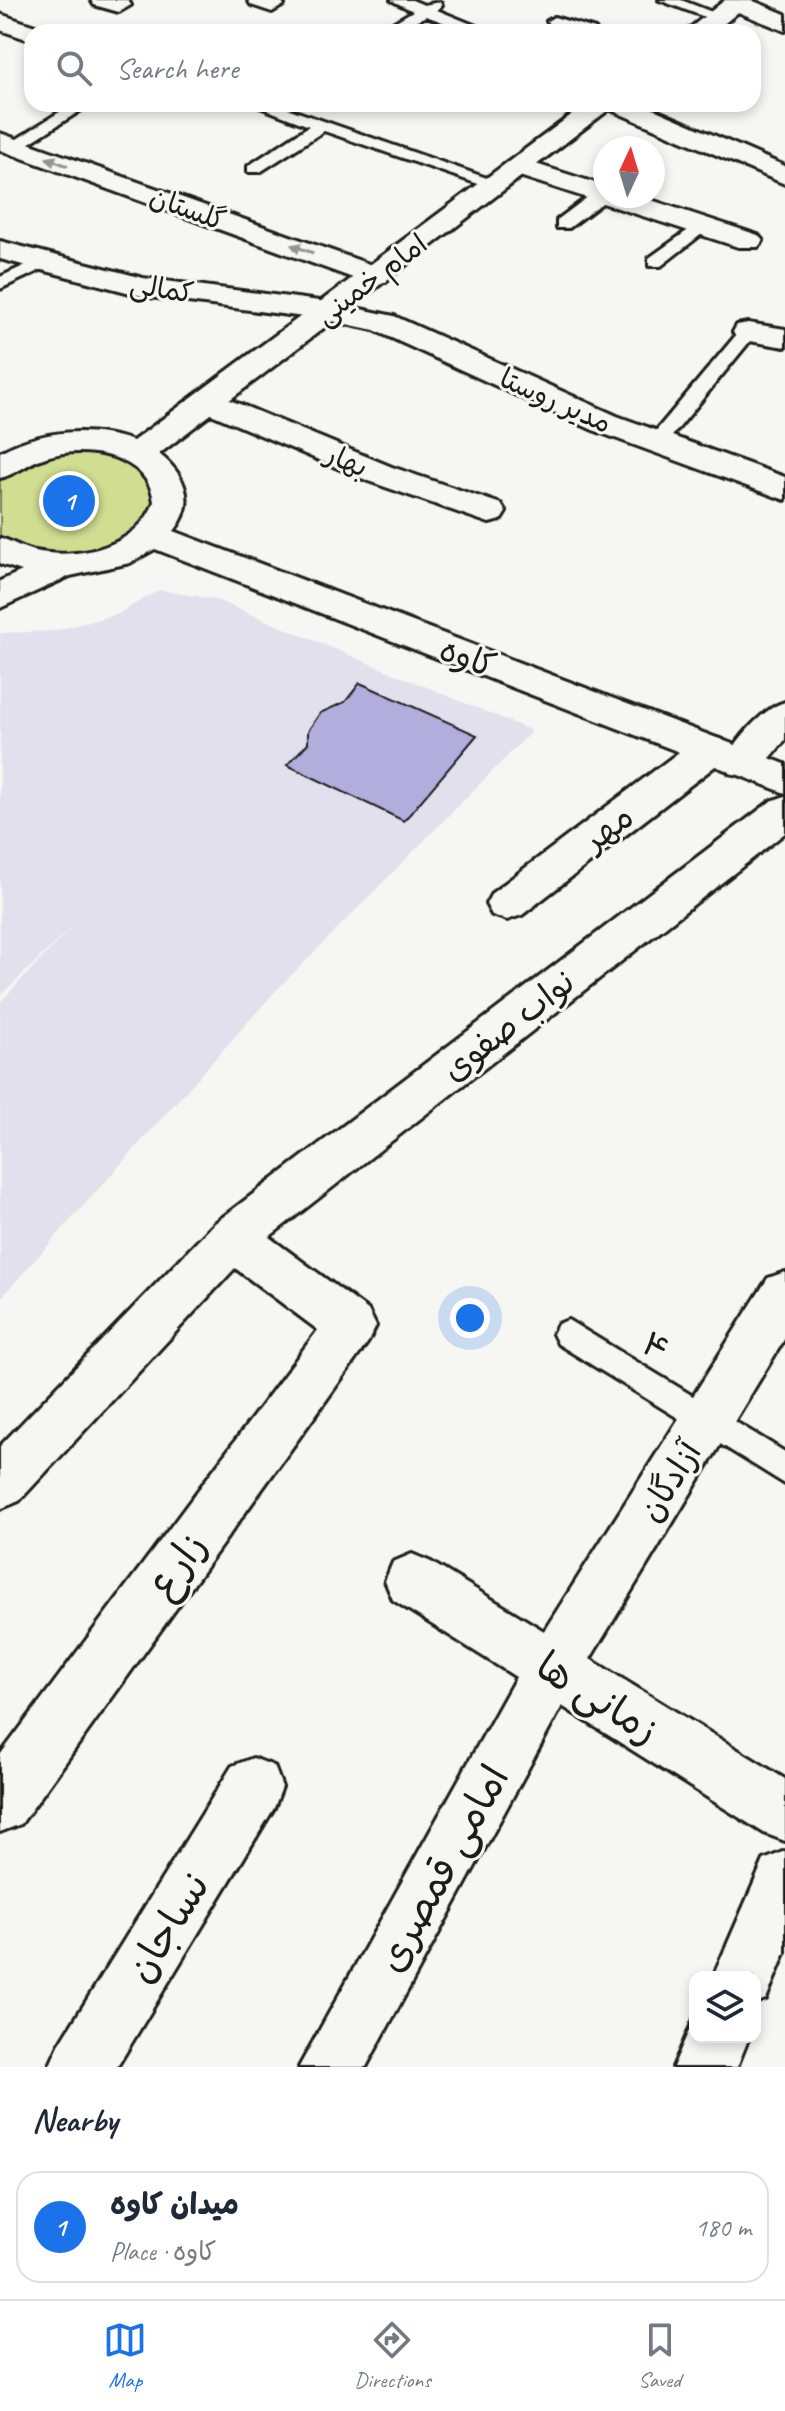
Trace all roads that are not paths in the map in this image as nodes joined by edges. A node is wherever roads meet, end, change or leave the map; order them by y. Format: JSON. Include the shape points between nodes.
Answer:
{"nodes":[{"id":1,"x":398,"y":0,"type":"edge"},
{"id":2,"x":445,"y":0,"type":"edge"},
{"id":3,"x":666,"y":0,"type":"edge"},
{"id":4,"x":426,"y":10,"type":"junction"},
{"id":5,"x":724,"y":13,"type":"edge"},
{"id":6,"x":554,"y":21,"type":"dead end"},
{"id":7,"x":0,"y":22,"type":"edge"},
{"id":8,"x":785,"y":23,"type":"edge"},
{"id":9,"x":399,"y":24,"type":"edge"},
{"id":10,"x":463,"y":24,"type":"edge"},
{"id":11,"x":564,"y":24,"type":"edge"},
{"id":12,"x":24,"y":30,"type":"edge"},
{"id":13,"x":68,"y":112,"type":"edge"},
{"id":14,"x":284,"y":112,"type":"edge"},
{"id":15,"x":592,"y":112,"type":"edge"},
{"id":16,"x":638,"y":112,"type":"edge"},
{"id":17,"x":322,"y":125,"type":"junction"},
{"id":18,"x":7,"y":144,"type":"edge"},
{"id":19,"x":254,"y":169,"type":"dead end"},
{"id":20,"x":508,"y":175,"type":"junction"},
{"id":21,"x":785,"y":176,"type":"edge"},
{"id":22,"x":593,"y":192,"type":"edge"},
{"id":23,"x":593,"y":204,"type":"edge"},
{"id":24,"x":646,"y":208,"type":"edge"},
{"id":25,"x":563,"y":224,"type":"dead end"},
{"id":26,"x":701,"y":226,"type":"junction"},
{"id":27,"x":748,"y":241,"type":"dead end"},
{"id":28,"x":0,"y":250,"type":"edge"},
{"id":29,"x":43,"y":262,"type":"junction"},
{"id":30,"x":655,"y":262,"type":"dead end"},
{"id":31,"x":375,"y":276,"type":"junction"},
{"id":32,"x":0,"y":284,"type":"edge"},
{"id":33,"x":327,"y":311,"type":"junction"},
{"id":34,"x":748,"y":332,"type":"joint"},
{"id":35,"x":785,"y":338,"type":"edge"},
{"id":36,"x":208,"y":401,"type":"junction"},
{"id":37,"x":657,"y":442,"type":"junction"},
{"id":38,"x":138,"y":454,"type":"junction"},
{"id":39,"x":0,"y":468,"type":"edge"},
{"id":40,"x":785,"y":489,"type":"edge"},
{"id":41,"x":489,"y":512,"type":"dead end"},
{"id":42,"x":152,"y":535,"type":"junction"},
{"id":43,"x":1,"y":552,"type":"edge"},
{"id":44,"x":64,"y":565,"type":"junction"},
{"id":45,"x":0,"y":596,"type":"edge"},
{"id":46,"x":785,"y":715,"type":"edge"},
{"id":47,"x":726,"y":757,"type":"junction"},
{"id":48,"x":785,"y":779,"type":"edge"},
{"id":49,"x":785,"y":811,"type":"edge"},
{"id":50,"x":507,"y":904,"type":"dead end"},
{"id":51,"x":232,"y":1238,"type":"junction"},
{"id":52,"x":785,"y":1294,"type":"edge"},
{"id":53,"x":568,"y":1334,"type":"dead end"},
{"id":54,"x":707,"y":1419,"type":"junction"},
{"id":55,"x":785,"y":1469,"type":"edge"},
{"id":56,"x":0,"y":1483,"type":"edge"},
{"id":57,"x":412,"y":1581,"type":"dead end"},
{"id":58,"x":552,"y":1669,"type":"junction"},
{"id":59,"x":253,"y":1787,"type":"dead end"},
{"id":60,"x":0,"y":1803,"type":"edge"},
{"id":61,"x":785,"y":1812,"type":"edge"},
{"id":62,"x":785,"y":1881,"type":"edge"},
{"id":63,"x":747,"y":1971,"type":"edge"},
{"id":64,"x":715,"y":2043,"type":"edge"},
{"id":65,"x":81,"y":2067,"type":"edge"},
{"id":66,"x":331,"y":2067,"type":"edge"},
{"id":67,"x":705,"y":2067,"type":"edge"}],
"edges":[{"from":1,"to":4,"type":"lane"},
{"from":2,"to":4,"type":"lane"},
{"from":3,"to":5,"type":"lane"},
{"from":4,"to":9,"type":"lane"},
{"from":4,"to":10,"type":"lane"},
{"from":5,"to":8,"type":"street"},
{"from":6,"to":11,"type":"lane"},
{"from":7,"to":12,"type":"street"},
{"from":13,"to":18,"type":"lane"},
{"from":14,"to":17,"type":"lane"},
{"from":15,"to":20,"type":"street","name":"امام خمینی"},
{"from":16,"to":21,"type":"street"},
{"from":17,"to":19,"type":"lane"},
{"from":17,"to":20,"type":"lane"},
{"from":31,"to":18,"type":"street","name":"گلستان","one_way":true},
{"from":20,"to":22,"type":"street"},
{"from":20,"to":31,"type":"street","name":"امام خمینی"},
{"from":23,"to":25,"type":"lane"},
{"from":24,"to":26,"type":"street"},
{"from":26,"to":27,"type":"street"},
{"from":26,"to":30,"type":"lane"},
{"from":28,"to":29,"type":"street","name":"کمالی"},
{"from":29,"to":32,"type":"lane"},
{"from":29,"to":33,"type":"street","name":"کمالی","via":[[142,287]]},
{"from":31,"to":33,"type":"street","name":"امام خمینی"},
{"from":33,"to":36,"type":"street","name":"امام خمینی"},
{"from":33,"to":37,"type":"street","name":"مدیر روستا","via":[[383,323]]},
{"from":34,"to":35,"type":"street"},
{"from":34,"to":37,"type":"lane"},
{"from":36,"to":38,"type":"street","name":"امام خمینی"},
{"from":36,"to":41,"type":"street","name":"بهار","via":[[380,474]]},
{"from":37,"to":40,"type":"street","name":"مدیر روستا"},
{"from":38,"to":39,"type":"street","via":[[114,445],[59,444],[31,451]]},
{"from":38,"to":42,"type":"street","via":[[154,463],[170,490],[170,506]]},
{"from":42,"to":44,"type":"street","via":[[127,551]]},
{"from":42,"to":47,"type":"street","name":"کاوه"},
{"from":43,"to":44,"type":"street"},
{"from":44,"to":45,"type":"street"},
{"from":46,"to":47,"type":"street","name":"مهر"},
{"from":47,"to":48,"type":"street","name":"کاوه"},
{"from":47,"to":50,"type":"street","name":"مهر"},
{"from":49,"to":51,"type":"street","name":"نواب صفوی"},
{"from":51,"to":56,"type":"street","name":"نواب صفوی"},
{"from":51,"to":60,"type":"street","name":"زارع","via":[[351,1326]]},
{"from":52,"to":54,"type":"street","name":"آزادگان"},
{"from":53,"to":54,"type":"lane","name":"۴"},
{"from":54,"to":55,"type":"lane","name":"۴"},
{"from":54,"to":58,"type":"street","name":"آزادگان"},
{"from":57,"to":58,"type":"street","name":"زمانی ها"},
{"from":58,"to":61,"type":"street","name":"زمانی ها"},
{"from":58,"to":66,"type":"street","name":"امامی قمصری"},
{"from":59,"to":65,"type":"street","name":"نساجان"},
{"from":62,"to":63,"type":"street"},
{"from":64,"to":67,"type":"street"}]}
